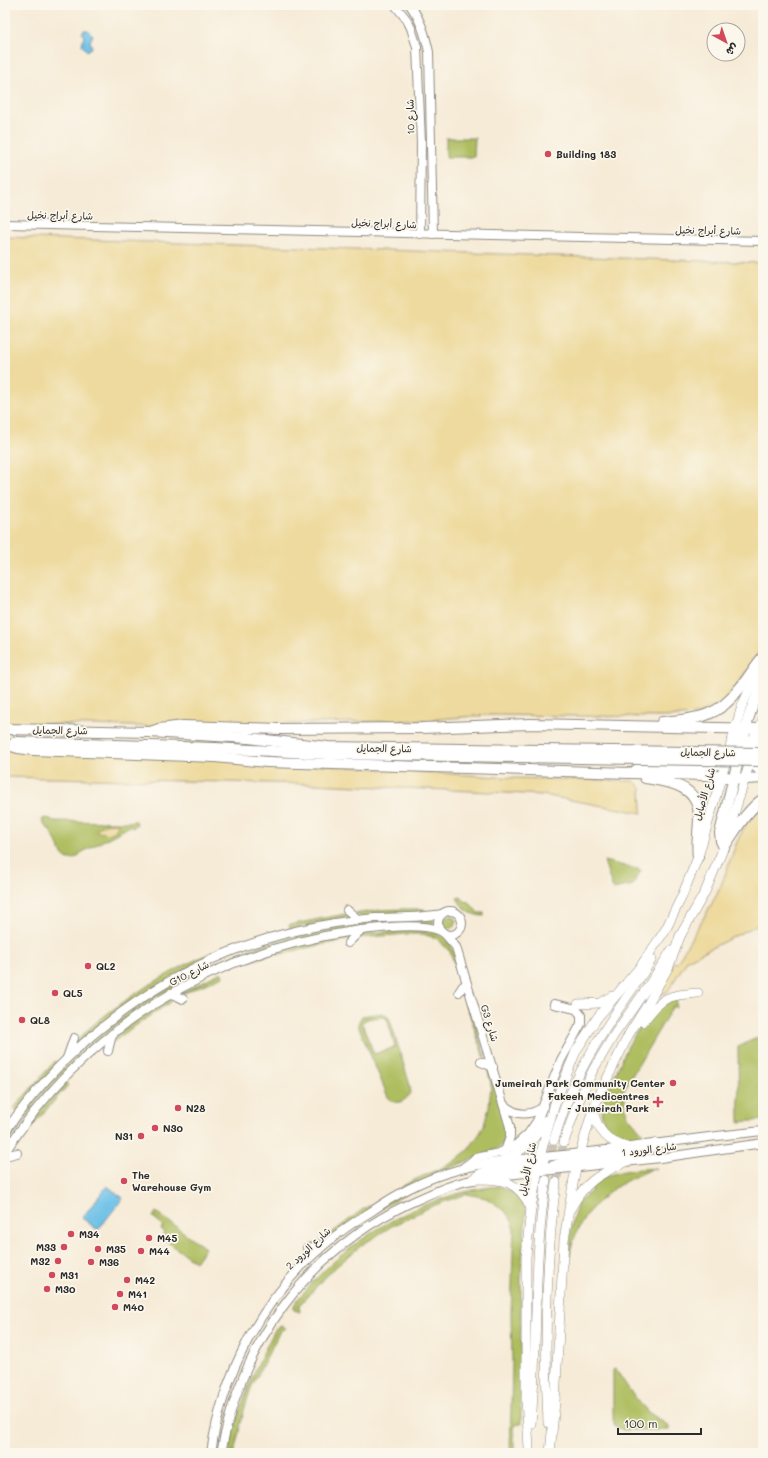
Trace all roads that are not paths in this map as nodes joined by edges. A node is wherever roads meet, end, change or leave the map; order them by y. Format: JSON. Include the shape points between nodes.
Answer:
{"nodes":[{"id":1,"x":395,"y":5,"type":"edge"},
{"id":2,"x":410,"y":5,"type":"edge"},
{"id":3,"x":420,"y":163,"type":"junction"},
{"id":4,"x":431,"y":172,"type":"junction"},
{"id":5,"x":5,"y":224,"type":"edge"},
{"id":6,"x":420,"y":234,"type":"junction"},
{"id":7,"x":433,"y":234,"type":"junction"},
{"id":8,"x":763,"y":241,"type":"edge"},
{"id":9,"x":763,"y":657,"type":"edge"},
{"id":10,"x":763,"y":666,"type":"edge"},
{"id":11,"x":763,"y":682,"type":"edge"},
{"id":12,"x":762,"y":726,"type":"edge"},
{"id":13,"x":643,"y":727,"type":"junction"},
{"id":14,"x":5,"y":729,"type":"edge"},
{"id":15,"x":735,"y":729,"type":"junction"},
{"id":16,"x":746,"y":729,"type":"junction"},
{"id":17,"x":150,"y":732,"type":"junction"},
{"id":18,"x":5,"y":743,"type":"edge"},
{"id":19,"x":748,"y":745,"type":"edge"},
{"id":20,"x":392,"y":752,"type":"junction"},
{"id":21,"x":763,"y":753,"type":"edge"},
{"id":22,"x":726,"y":761,"type":"junction"},
{"id":23,"x":750,"y":761,"type":"junction"},
{"id":24,"x":763,"y":761,"type":"edge"},
{"id":25,"x":630,"y":772,"type":"junction"},
{"id":26,"x":763,"y":772,"type":"edge"},
{"id":27,"x":721,"y":777,"type":"junction"},
{"id":28,"x":734,"y":778,"type":"junction"},
{"id":29,"x":763,"y":778,"type":"edge"},
{"id":30,"x":745,"y":779,"type":"junction"},
{"id":31,"x":763,"y":799,"type":"edge"},
{"id":32,"x":724,"y":847,"type":"junction"},
{"id":33,"x":698,"y":857,"type":"junction"},
{"id":34,"x":347,"y":910,"type":"dead end"},
{"id":35,"x":442,"y":914,"type":"junction"},
{"id":36,"x":359,"y":920,"type":"junction"},
{"id":37,"x":666,"y":929,"type":"junction"},
{"id":38,"x":361,"y":930,"type":"junction"},
{"id":39,"x":459,"y":931,"type":"junction"},
{"id":40,"x":443,"y":932,"type":"junction"},
{"id":41,"x":681,"y":934,"type":"junction"},
{"id":42,"x":348,"y":942,"type":"dead end"},
{"id":43,"x":456,"y":947,"type":"junction"},
{"id":44,"x":467,"y":984,"type":"junction"},
{"id":45,"x":620,"y":990,"type":"junction"},
{"id":46,"x":459,"y":992,"type":"dead end"},
{"id":47,"x":170,"y":993,"type":"junction"},
{"id":48,"x":698,"y":993,"type":"dead end"},
{"id":49,"x":184,"y":999,"type":"dead end"},
{"id":50,"x":554,"y":1004,"type":"dead end"},
{"id":51,"x":578,"y":1004,"type":"dead end"},
{"id":52,"x":112,"y":1034,"type":"junction"},
{"id":53,"x":74,"y":1038,"type":"dead end"},
{"id":54,"x":108,"y":1051,"type":"dead end"},
{"id":55,"x":620,"y":1052,"type":"junction"},
{"id":56,"x":67,"y":1059,"type":"junction"},
{"id":57,"x":481,"y":1062,"type":"dead end"},
{"id":58,"x":493,"y":1067,"type":"junction"},
{"id":59,"x":555,"y":1103,"type":"junction"},
{"id":60,"x":504,"y":1104,"type":"junction"},
{"id":61,"x":543,"y":1107,"type":"junction"},
{"id":62,"x":593,"y":1109,"type":"junction"},
{"id":63,"x":763,"y":1131,"type":"edge"},
{"id":64,"x":5,"y":1132,"type":"edge"},
{"id":65,"x":554,"y":1140,"type":"tunnel mouth"},
{"id":66,"x":564,"y":1142,"type":"tunnel mouth"},
{"id":67,"x":656,"y":1143,"type":"junction"},
{"id":68,"x":763,"y":1143,"type":"edge"},
{"id":69,"x":627,"y":1147,"type":"junction"},
{"id":70,"x":505,"y":1150,"type":"junction"},
{"id":71,"x":5,"y":1152,"type":"edge"},
{"id":72,"x":17,"y":1153,"type":"dead end"},
{"id":73,"x":5,"y":1156,"type":"edge"},
{"id":74,"x":503,"y":1160,"type":"junction"},
{"id":75,"x":578,"y":1160,"type":"junction"},
{"id":76,"x":624,"y":1162,"type":"junction"},
{"id":77,"x":539,"y":1164,"type":"junction"},
{"id":78,"x":462,"y":1169,"type":"junction"},
{"id":79,"x":473,"y":1179,"type":"junction"},
{"id":80,"x":546,"y":1180,"type":"tunnel mouth"},
{"id":81,"x":556,"y":1182,"type":"tunnel mouth"},
{"id":82,"x":531,"y":1208,"type":"junction"},
{"id":83,"x":567,"y":1215,"type":"junction"},
{"id":84,"x":322,"y":1246,"type":"junction"},
{"id":85,"x":307,"y":1248,"type":"dead end"},
{"id":86,"x":529,"y":1450,"type":"edge"},
{"id":87,"x":550,"y":1451,"type":"edge"},
{"id":88,"x":210,"y":1453,"type":"edge"},
{"id":89,"x":221,"y":1453,"type":"edge"}],
"edges":[{"from":1,"to":3,"type":"street","name":"شارع 10","via":[[411,28],[417,46]]},
{"from":2,"to":4,"type":"street","name":"شارع 10","via":[[421,22],[429,52]]},
{"from":3,"to":4,"type":"street","via":[[425,176]]},
{"from":3,"to":6,"type":"street","name":"شارع 10"},
{"from":4,"to":7,"type":"street","name":"شارع 10"},
{"from":5,"to":6,"type":"street","name":"شارع أبراج نخيل"},
{"from":6,"to":7,"type":"street","name":"شارع أبراج نخيل"},
{"from":7,"to":8,"type":"street","name":"شارع أبراج نخيل"},
{"from":9,"to":13,"type":"main road","via":[[735,695],[719,709],[694,719],[653,723]]},
{"from":10,"to":15,"type":"main road","name":"شارع الأصايل","via":[[750,688]]},
{"from":11,"to":16,"type":"main road"},
{"from":12,"to":16,"type":"main road"},
{"from":12,"to":19,"type":"main road"},
{"from":13,"to":15,"type":"main road"},
{"from":13,"to":17,"type":"main road","via":[[530,724],[280,730],[184,726]]},
{"from":14,"to":17,"type":"main road","name":"شارع الجمايل"},
{"from":15,"to":16,"type":"main road"},
{"from":15,"to":19,"type":"main road"},
{"from":15,"to":22,"type":"main road","name":"شارع الأصايل"},
{"from":16,"to":19,"type":"main road"},
{"from":17,"to":20,"type":"main road","name":"شارع الجمايل","via":[[248,738]]},
{"from":18,"to":20,"type":"main road","name":"شارع الجمايل","via":[[215,748],[328,754]]},
{"from":18,"to":25,"type":"main road","via":[[34,750],[215,757],[267,762]]},
{"from":19,"to":22,"type":"main road"},
{"from":19,"to":23,"type":"main road"},
{"from":19,"to":23,"type":"main road"},
{"from":19,"to":28,"type":"main road"},
{"from":20,"to":21,"type":"main road","name":"شارع الجمايل","bridge":true},
{"from":20,"to":24,"type":"main road","name":"شارع الجمايل","bridge":true},
{"from":22,"to":25,"type":"main road","via":[[709,765],[644,766]]},
{"from":22,"to":27,"type":"main road"},
{"from":23,"to":26,"type":"main road"},
{"from":23,"to":30,"type":"main road"},
{"from":25,"to":27,"type":"main road"},
{"from":25,"to":33,"type":"main road","via":[[643,778],[679,785],[690,793],[699,812]]},
{"from":27,"to":28,"type":"main road"},
{"from":27,"to":33,"type":"main road","name":"شارع الأصايل"},
{"from":28,"to":30,"type":"main road"},
{"from":28,"to":32,"type":"main road","via":[[720,833]]},
{"from":29,"to":30,"type":"main road"},
{"from":30,"to":32,"type":"main road"},
{"from":31,"to":32,"type":"main road","via":[[750,810]]},
{"from":32,"to":41,"type":"main road","via":[[705,892]]},
{"from":33,"to":37,"type":"main road","name":"شارع الأصايل"},
{"from":34,"to":36,"type":"street"},
{"from":35,"to":36,"type":"street","name":"G10 شارع"},
{"from":35,"to":39,"type":"street","via":[[452,910],[459,914],[462,922]]},
{"from":35,"to":40,"type":"street","via":[[438,924]]},
{"from":36,"to":56,"type":"street","name":"G10 شارع","via":[[286,933],[206,962],[140,999]]},
{"from":37,"to":45,"type":"main road","name":"شارع الأصايل","via":[[640,967]]},
{"from":37,"to":65,"type":"main road","name":"شارع الأصايل","via":[[643,974],[586,1060],[567,1101]]},
{"from":38,"to":40,"type":"street","name":"G10 شارع","via":[[419,927]]},
{"from":38,"to":42,"type":"street"},
{"from":38,"to":47,"type":"street","name":"G10 شارع","via":[[273,948],[221,968]]},
{"from":39,"to":40,"type":"street","via":[[452,935]]},
{"from":39,"to":43,"type":"street","name":"G3 شارع"},
{"from":40,"to":43,"type":"street","name":"G3 شارع"},
{"from":41,"to":55,"type":"main road","via":[[669,966]]},
{"from":41,"to":66,"type":"main road","via":[[593,1070]]},
{"from":43,"to":44,"type":"street","name":"G3 شارع"},
{"from":44,"to":46,"type":"street"},
{"from":44,"to":58,"type":"street","name":"G3 شارع"},
{"from":45,"to":51,"type":"main road","via":[[600,1003]]},
{"from":45,"to":59,"type":"main road","name":"شارع الأصايل","via":[[579,1046]]},
{"from":47,"to":49,"type":"street"},
{"from":47,"to":52,"type":"street","name":"G10 شارع"},
{"from":48,"to":55,"type":"main road","via":[[672,995],[660,1002]]},
{"from":50,"to":61,"type":"street","via":[[576,1009],[582,1024],[562,1060]]},
{"from":52,"to":54,"type":"street"},
{"from":52,"to":71,"type":"street","name":"G10 شارع","via":[[54,1087]]},
{"from":53,"to":56,"type":"street"},
{"from":55,"to":62,"type":"main road"},
{"from":56,"to":64,"type":"street","name":"G10 شارع","via":[[38,1089]]},
{"from":57,"to":58,"type":"street"},
{"from":58,"to":60,"type":"street","name":"G3 شارع"},
{"from":59,"to":74,"type":"main road","via":[[535,1138],[520,1152]]},
{"from":59,"to":77,"type":"main road","name":"شارع الأصايل"},
{"from":60,"to":61,"type":"street","via":[[521,1114]]},
{"from":60,"to":70,"type":"street","name":"G3 شارع","via":[[511,1132]]},
{"from":61,"to":70,"type":"street","via":[[528,1134]]},
{"from":62,"to":69,"type":"main road","via":[[595,1119],[604,1135],[611,1141]]},
{"from":62,"to":75,"type":"main road"},
{"from":63,"to":67,"type":"street","name":"شارع الورود 1"},
{"from":67,"to":69,"type":"street","name":"شارع الورود 1"},
{"from":67,"to":75,"type":"main road","via":[[641,1153]]},
{"from":68,"to":76,"type":"street","name":"شارع الورود 1"},
{"from":69,"to":75,"type":"street","name":"شارع الورود 1"},
{"from":70,"to":78,"type":"street","via":[[476,1158]]},
{"from":72,"to":73,"type":"street"},
{"from":74,"to":77,"type":"street","name":"شارع الورود 2"},
{"from":74,"to":78,"type":"street","name":"شارع الورود 2"},
{"from":75,"to":76,"type":"street","name":"شارع الورود 1"},
{"from":75,"to":77,"type":"street","name":"شارع الورود 1"},
{"from":75,"to":77,"type":"main road"},
{"from":75,"to":83,"type":"main road"},
{"from":76,"to":83,"type":"main road","via":[[590,1182]]},
{"from":77,"to":79,"type":"main road","via":[[488,1171]]},
{"from":77,"to":82,"type":"main road","name":"شارع الأصايل"},
{"from":78,"to":84,"type":"street","name":"شارع الورود 2","via":[[433,1178],[399,1194]]},
{"from":79,"to":82,"type":"main road","via":[[507,1182],[523,1194]]},
{"from":79,"to":89,"type":"street","name":"شارع الورود 2","via":[[441,1189],[375,1221],[336,1249],[302,1282],[275,1315],[253,1356],[234,1402]]},
{"from":80,"to":86,"type":"main road","name":"شارع الأصايل","via":[[537,1253],[534,1378]]},
{"from":81,"to":87,"type":"main road","via":[[549,1239],[546,1297]]},
{"from":82,"to":86,"type":"main road","name":"شارع الأصايل","via":[[526,1257],[525,1309]]},
{"from":83,"to":87,"type":"main road"},
{"from":84,"to":85,"type":"street"},
{"from":84,"to":88,"type":"street","name":"شارع الورود 2","via":[[278,1293],[250,1336],[226,1390]]}]}
